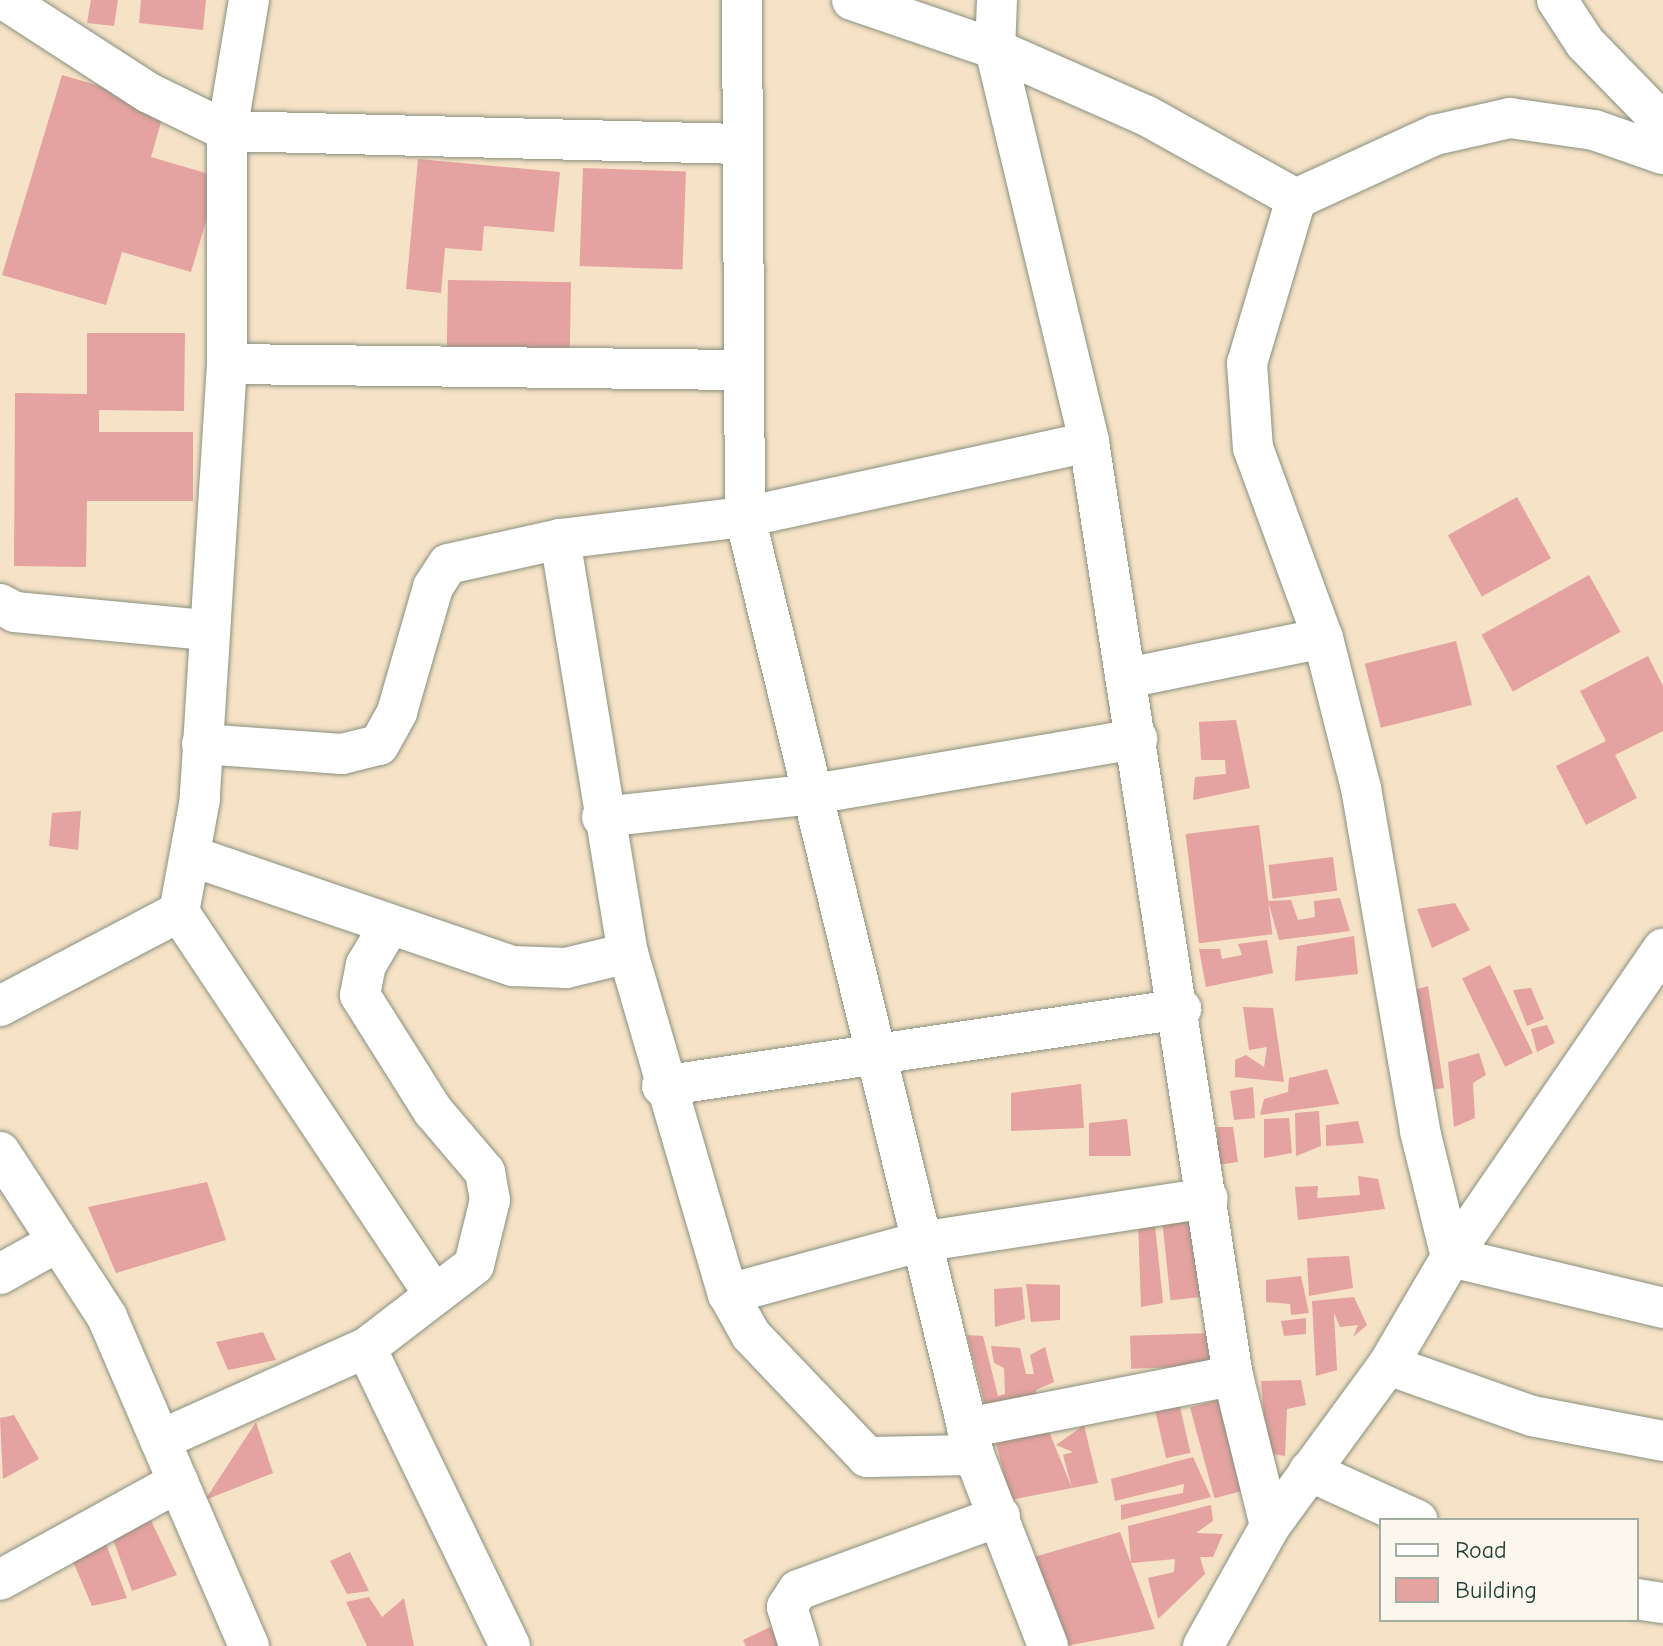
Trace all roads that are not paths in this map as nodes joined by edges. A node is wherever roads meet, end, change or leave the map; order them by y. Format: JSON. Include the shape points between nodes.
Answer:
{"nodes":[{"id":1,"x":5,"y":0,"type":"edge"},
{"id":2,"x":249,"y":0,"type":"edge"},
{"id":3,"x":742,"y":0,"type":"edge"},
{"id":4,"x":852,"y":0,"type":"edge"},
{"id":5,"x":997,"y":0,"type":"edge"},
{"id":6,"x":1557,"y":0,"type":"edge"},
{"id":7,"x":995,"y":49,"type":"junction"},
{"id":8,"x":1663,"y":123,"type":"edge"},
{"id":9,"x":227,"y":131,"type":"junction"},
{"id":10,"x":741,"y":144,"type":"junction"},
{"id":11,"x":1663,"y":154,"type":"edge"},
{"id":12,"x":1296,"y":199,"type":"junction"},
{"id":13,"x":227,"y":364,"type":"junction"},
{"id":14,"x":739,"y":370,"type":"junction"},
{"id":15,"x":1089,"y":442,"type":"junction"},
{"id":16,"x":745,"y":517,"type":"junction"},
{"id":17,"x":560,"y":539,"type":"junction"},
{"id":18,"x":0,"y":604,"type":"edge"},
{"id":19,"x":207,"y":630,"type":"junction"},
{"id":20,"x":1323,"y":638,"type":"junction"},
{"id":21,"x":1127,"y":678,"type":"junction"},
{"id":22,"x":1137,"y":739,"type":"junction"},
{"id":23,"x":202,"y":744,"type":"junction"},
{"id":24,"x":814,"y":794,"type":"junction"},
{"id":25,"x":602,"y":817,"type":"junction"},
{"id":26,"x":191,"y":856,"type":"junction"},
{"id":27,"x":179,"y":912,"type":"junction"},
{"id":28,"x":389,"y":926,"type":"junction"},
{"id":29,"x":1663,"y":949,"type":"edge"},
{"id":30,"x":628,"y":953,"type":"junction"},
{"id":31,"x":0,"y":1006,"type":"edge"},
{"id":32,"x":1181,"y":1009,"type":"junction"},
{"id":33,"x":875,"y":1050,"type":"junction"},
{"id":34,"x":662,"y":1086,"type":"junction"},
{"id":35,"x":0,"y":1152,"type":"edge"},
{"id":36,"x":1208,"y":1198,"type":"junction"},
{"id":37,"x":920,"y":1242,"type":"junction"},
{"id":38,"x":54,"y":1244,"type":"junction"},
{"id":39,"x":1451,"y":1257,"type":"junction"},
{"id":40,"x":0,"y":1274,"type":"edge"},
{"id":41,"x":434,"y":1294,"type":"junction"},
{"id":42,"x":728,"y":1294,"type":"junction"},
{"id":43,"x":1663,"y":1308,"type":"edge"},
{"id":44,"x":366,"y":1348,"type":"junction"},
{"id":45,"x":1388,"y":1365,"type":"junction"},
{"id":46,"x":1233,"y":1376,"type":"junction"},
{"id":47,"x":160,"y":1440,"type":"junction"},
{"id":48,"x":971,"y":1441,"type":"junction"},
{"id":49,"x":1663,"y":1441,"type":"edge"},
{"id":50,"x":1309,"y":1471,"type":"junction"},
{"id":51,"x":178,"y":1482,"type":"junction"},
{"id":52,"x":1000,"y":1516,"type":"junction"},
{"id":53,"x":1413,"y":1518,"type":"edge"},
{"id":54,"x":1270,"y":1526,"type":"junction"},
{"id":55,"x":0,"y":1580,"type":"edge"},
{"id":56,"x":1639,"y":1599,"type":"edge"},
{"id":57,"x":1663,"y":1603,"type":"edge"},
{"id":58,"x":249,"y":1646,"type":"edge"},
{"id":59,"x":510,"y":1646,"type":"edge"},
{"id":60,"x":799,"y":1646,"type":"edge"},
{"id":61,"x":1048,"y":1646,"type":"edge"},
{"id":62,"x":1203,"y":1646,"type":"edge"}],
"edges":[{"from":1,"to":9,"type":"street","via":[[149,93]]},
{"from":2,"to":9,"type":"street"},
{"from":3,"to":10,"type":"street"},
{"from":4,"to":7,"type":"street"},
{"from":5,"to":7,"type":"street"},
{"from":6,"to":8,"type":"street","via":[[1585,43]]},
{"from":7,"to":12,"type":"street","via":[[1147,116]]},
{"from":7,"to":15,"type":"street"},
{"from":9,"to":10,"type":"street"},
{"from":9,"to":13,"type":"street"},
{"from":10,"to":14,"type":"street"},
{"from":11,"to":12,"type":"street","via":[[1594,130],[1510,118],[1435,135]]},
{"from":12,"to":20,"type":"street","via":[[1247,363],[1253,448]]},
{"from":13,"to":14,"type":"street"},
{"from":13,"to":19,"type":"street"},
{"from":14,"to":16,"type":"street"},
{"from":15,"to":16,"type":"street"},
{"from":15,"to":21,"type":"street"},
{"from":16,"to":17,"type":"street"},
{"from":16,"to":24,"type":"street"},
{"from":17,"to":23,"type":"street","via":[[448,564],[433,587],[397,712],[368,753]]},
{"from":17,"to":25,"type":"street"},
{"from":18,"to":19,"type":"street","via":[[15,612]]},
{"from":19,"to":23,"type":"street"},
{"from":20,"to":21,"type":"street"},
{"from":20,"to":39,"type":"street","via":[[1361,788],[1420,1131]]},
{"from":21,"to":22,"type":"street"},
{"from":22,"to":24,"type":"street"},
{"from":22,"to":32,"type":"street"},
{"from":23,"to":26,"type":"street"},
{"from":24,"to":25,"type":"street"},
{"from":24,"to":33,"type":"street"},
{"from":25,"to":30,"type":"street"},
{"from":26,"to":27,"type":"street"},
{"from":26,"to":28,"type":"street"},
{"from":27,"to":31,"type":"street"},
{"from":27,"to":41,"type":"street"},
{"from":28,"to":30,"type":"street","via":[[543,970]]},
{"from":28,"to":41,"type":"street","via":[[366,965],[360,995],[433,1111],[485,1172],[490,1200],[474,1265]]},
{"from":29,"to":39,"type":"street"},
{"from":30,"to":34,"type":"street"},
{"from":32,"to":33,"type":"street"},
{"from":32,"to":36,"type":"street"},
{"from":33,"to":34,"type":"street"},
{"from":33,"to":37,"type":"street"},
{"from":34,"to":42,"type":"street"},
{"from":35,"to":38,"type":"street"},
{"from":36,"to":37,"type":"street"},
{"from":36,"to":46,"type":"street"},
{"from":37,"to":42,"type":"street"},
{"from":37,"to":48,"type":"street"},
{"from":38,"to":40,"type":"street"},
{"from":38,"to":47,"type":"street","via":[[107,1317]]},
{"from":39,"to":43,"type":"street"},
{"from":39,"to":45,"type":"street"},
{"from":41,"to":44,"type":"street"},
{"from":42,"to":48,"type":"street","via":[[751,1335],[867,1457]]},
{"from":44,"to":47,"type":"street"},
{"from":44,"to":59,"type":"street"},
{"from":45,"to":49,"type":"street","via":[[1532,1416]]},
{"from":45,"to":50,"type":"street"},
{"from":46,"to":48,"type":"street"},
{"from":46,"to":54,"type":"street"},
{"from":47,"to":51,"type":"street"},
{"from":48,"to":52,"type":"street"},
{"from":50,"to":53,"type":"street"},
{"from":50,"to":54,"type":"street"},
{"from":51,"to":55,"type":"street"},
{"from":51,"to":58,"type":"street"},
{"from":52,"to":60,"type":"street","via":[[798,1590],[787,1607]]},
{"from":52,"to":61,"type":"street"},
{"from":54,"to":62,"type":"street"},
{"from":56,"to":57,"type":"street"}]}
